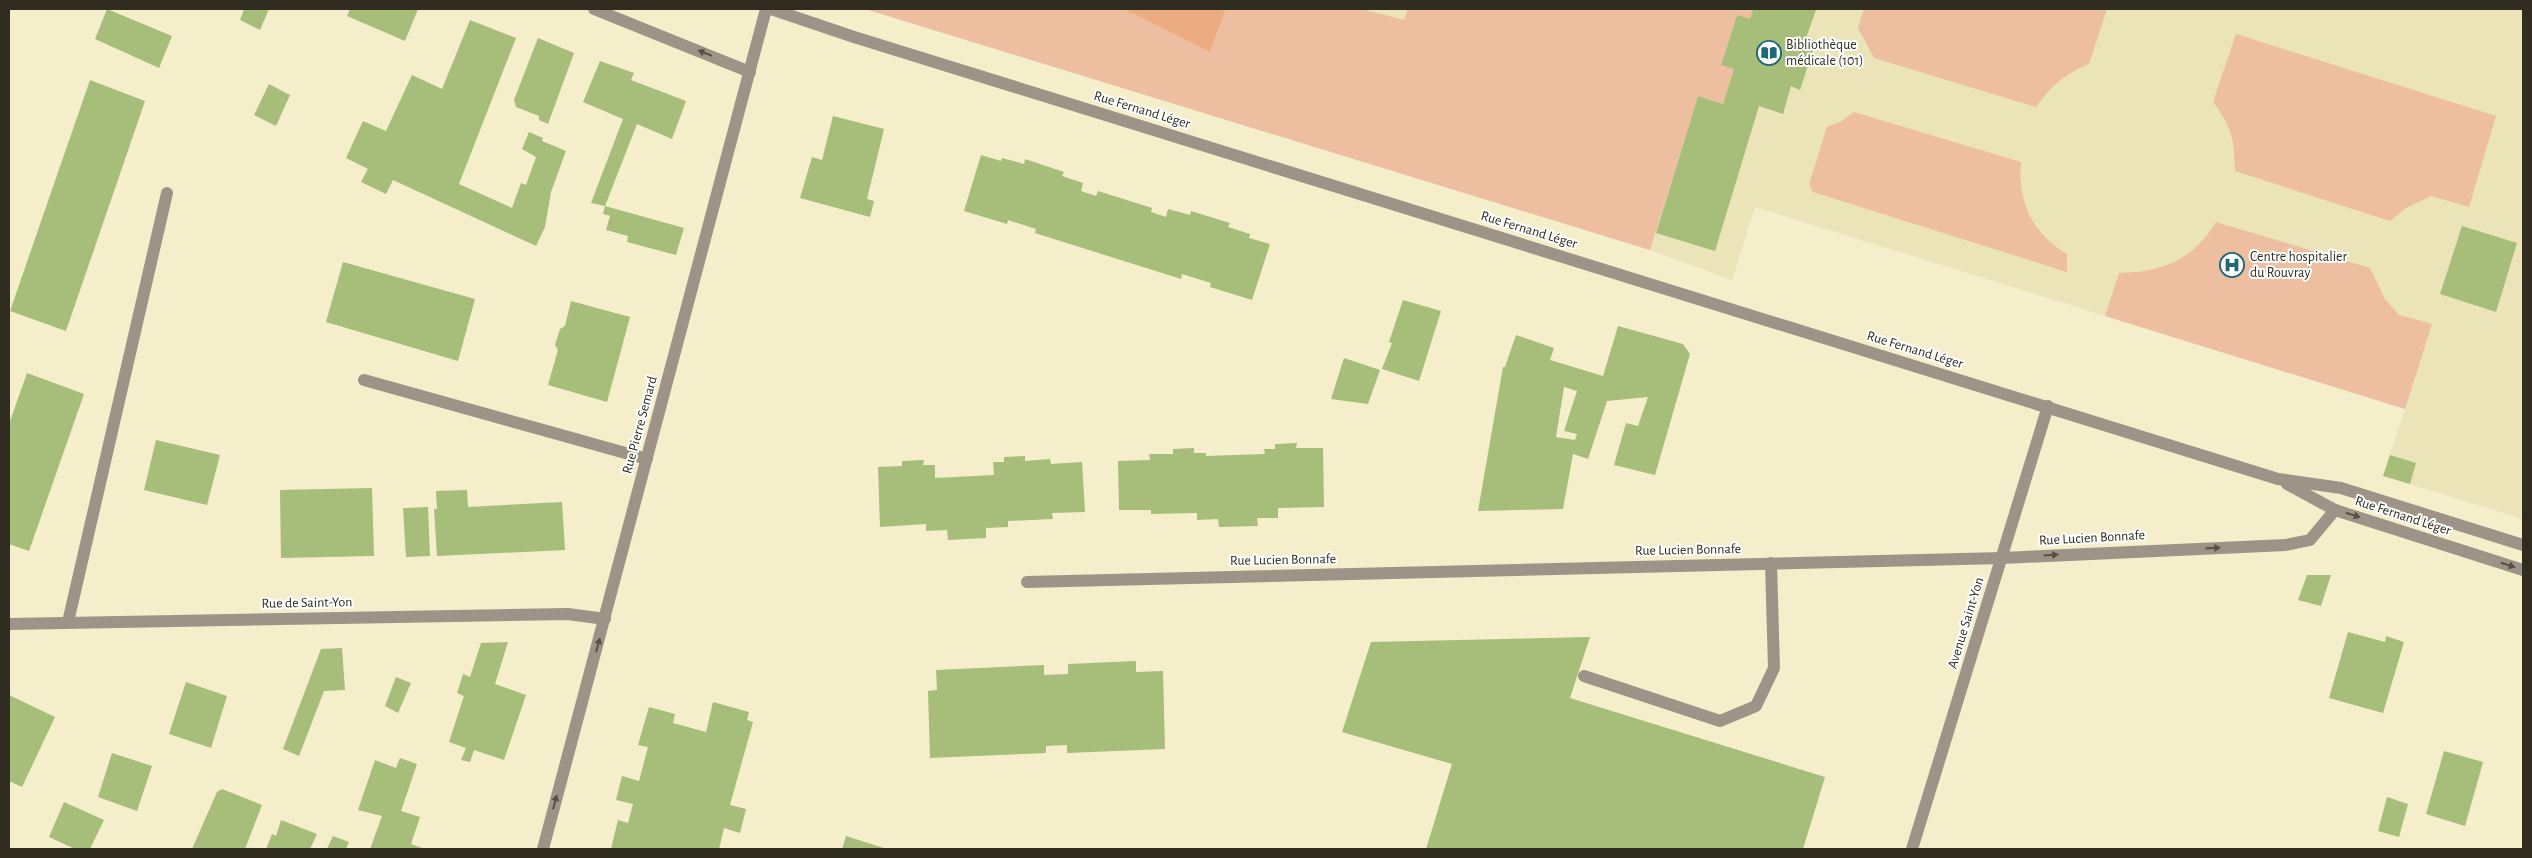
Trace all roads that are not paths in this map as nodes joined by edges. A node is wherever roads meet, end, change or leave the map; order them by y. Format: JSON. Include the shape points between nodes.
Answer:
{"nodes":[{"id":1,"x":594,"y":9,"type":"edge"},
{"id":2,"x":766,"y":9,"type":"edge"},
{"id":3,"x":771,"y":9,"type":"edge"},
{"id":4,"x":750,"y":72,"type":"junction"},
{"id":5,"x":167,"y":193,"type":"dead end"},
{"id":6,"x":364,"y":380,"type":"dead end"},
{"id":7,"x":2048,"y":406,"type":"junction"},
{"id":8,"x":647,"y":459,"type":"junction"},
{"id":9,"x":2278,"y":479,"type":"junction"},
{"id":10,"x":2335,"y":510,"type":"junction"},
{"id":11,"x":2523,"y":545,"type":"edge"},
{"id":12,"x":2002,"y":558,"type":"junction"},
{"id":13,"x":1771,"y":563,"type":"junction"},
{"id":14,"x":2523,"y":570,"type":"edge"},
{"id":15,"x":1026,"y":582,"type":"dead end"},
{"id":16,"x":604,"y":619,"type":"junction"},
{"id":17,"x":68,"y":622,"type":"junction"},
{"id":18,"x":9,"y":624,"type":"edge"},
{"id":19,"x":1584,"y":676,"type":"dead end"},
{"id":20,"x":543,"y":849,"type":"edge"},
{"id":21,"x":1912,"y":849,"type":"edge"}],
"edges":[{"from":4,"to":1,"type":"street","one_way":true},
{"from":2,"to":4,"type":"street","name":"Rue Pierre Semard"},
{"from":3,"to":7,"type":"street","name":"Rue Fernand Léger"},
{"from":4,"to":8,"type":"street","name":"Rue Pierre Semard"},
{"from":5,"to":17,"type":"street"},
{"from":6,"to":8,"type":"street"},
{"from":7,"to":9,"type":"street","name":"Rue Fernand Léger"},
{"from":7,"to":12,"type":"street","name":"Avenue Saint-Yon"},
{"from":8,"to":16,"type":"street","name":"Rue Pierre Semard"},
{"from":9,"to":10,"type":"street","name":"Rue Fernand Léger"},
{"from":9,"to":11,"type":"street","name":"Rue Fernand Léger","via":[[2341,488]]},
{"from":12,"to":10,"type":"street","name":"Rue Lucien Bonnafe","one_way":true,"via":[[2286,545],[2310,540]]},
{"from":10,"to":14,"type":"street","name":"Rue Fernand Léger","one_way":true},
{"from":12,"to":13,"type":"street","name":"Rue Lucien Bonnafe"},
{"from":12,"to":21,"type":"street","name":"Avenue Saint-Yon"},
{"from":13,"to":15,"type":"street","name":"Rue Lucien Bonnafe"},
{"from":13,"to":19,"type":"street","via":[[1774,668],[1756,706],[1720,722]]},
{"from":16,"to":17,"type":"street","name":"Rue de Saint-Yon","via":[[568,614]]},
{"from":20,"to":16,"type":"street","name":"Rue Pierre Semard","one_way":true},
{"from":17,"to":18,"type":"street","name":"Rue de Saint-Yon"}]}
